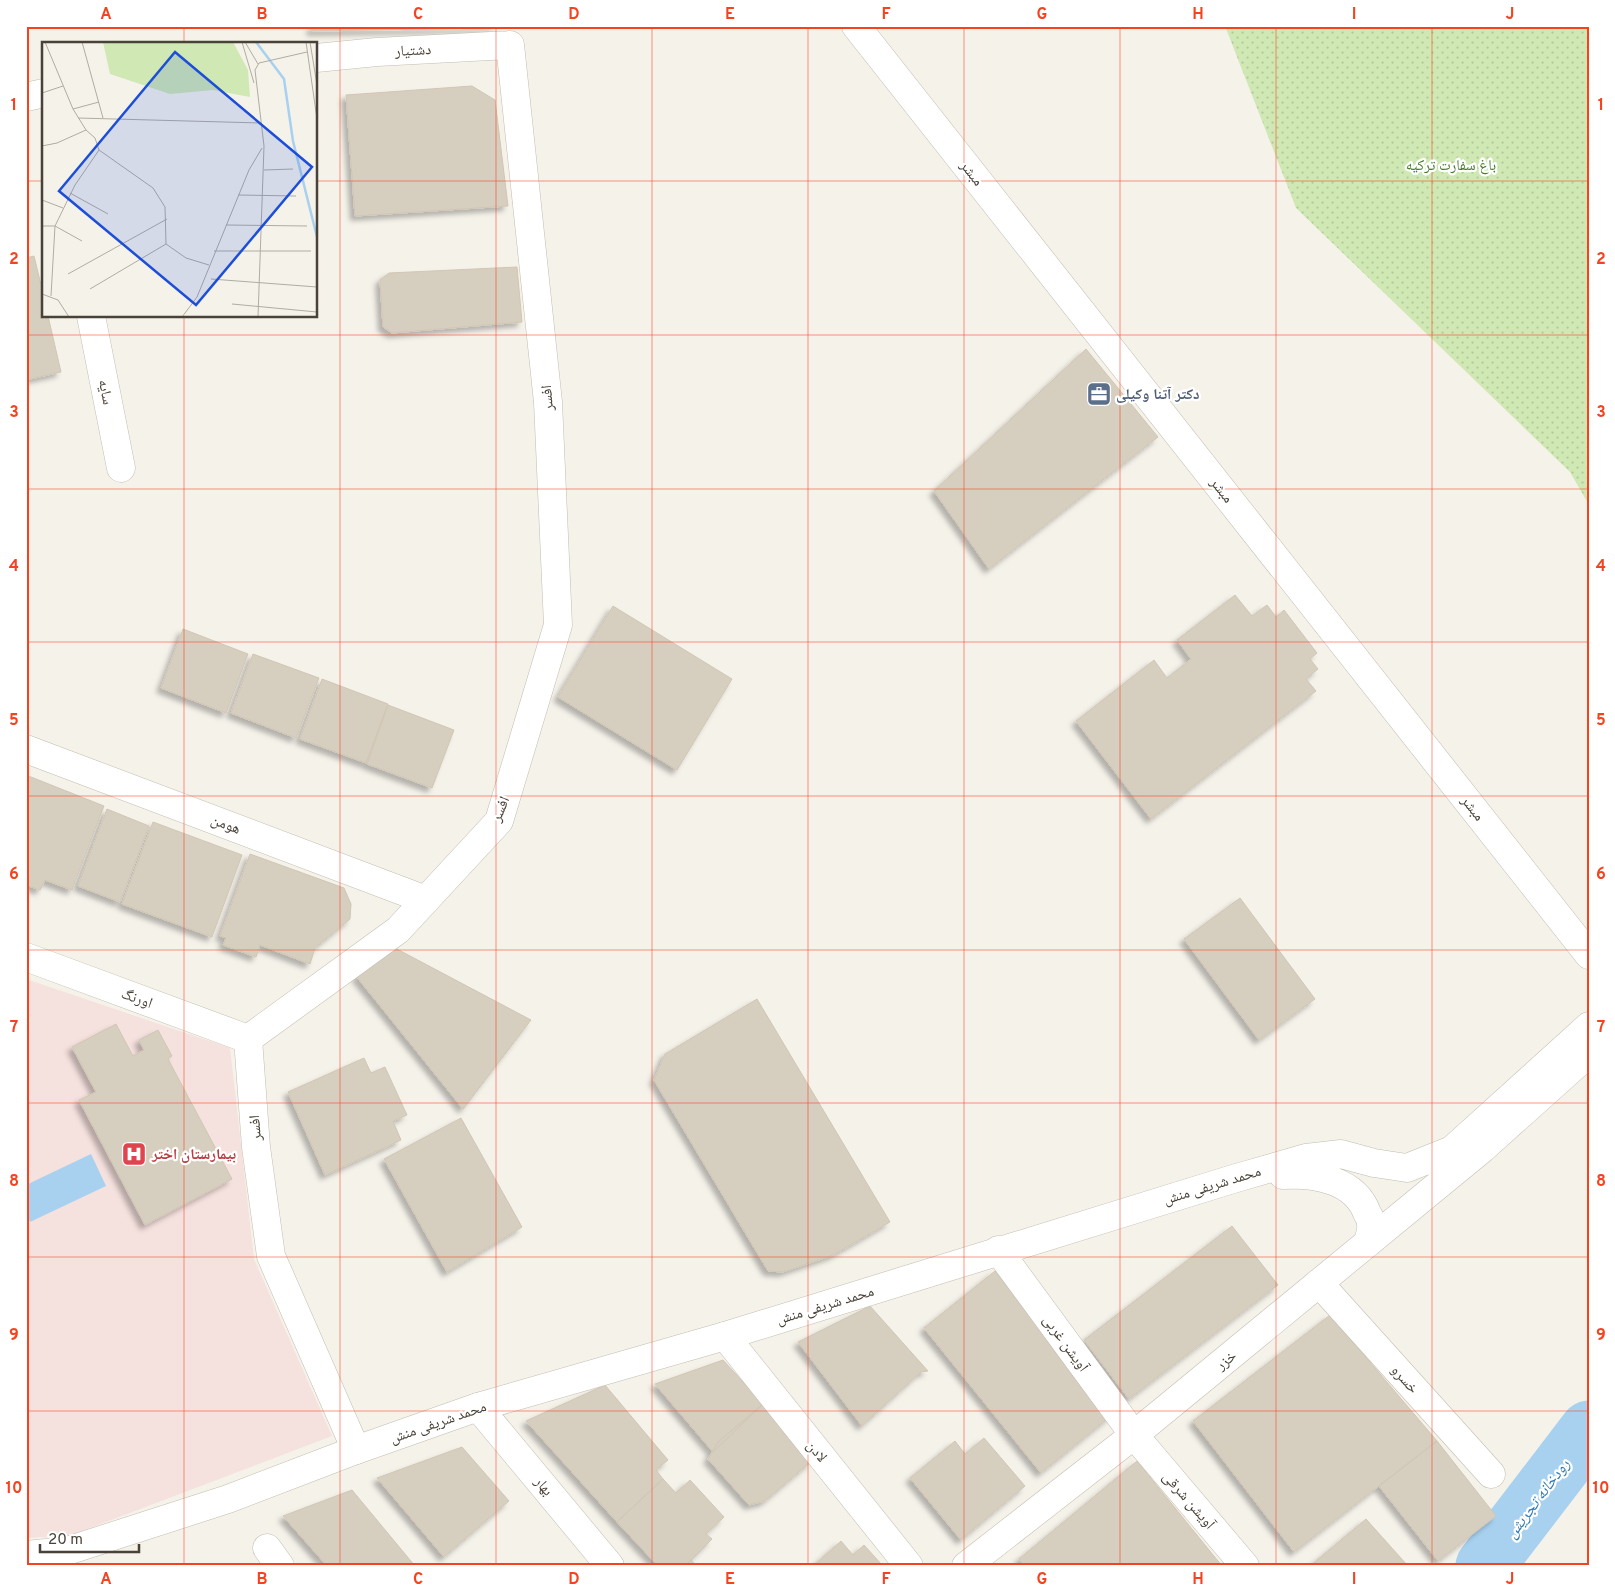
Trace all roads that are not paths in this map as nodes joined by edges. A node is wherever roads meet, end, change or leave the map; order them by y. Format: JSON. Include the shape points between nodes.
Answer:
{"nodes":[{"id":1,"x":856,"y":26,"type":"edge"},
{"id":2,"x":515,"y":35,"type":"edge"},
{"id":3,"x":318,"y":58,"type":"edge"},
{"id":4,"x":42,"y":93,"type":"edge"},
{"id":5,"x":26,"y":96,"type":"edge"},
{"id":6,"x":91,"y":318,"type":"edge"},
{"id":7,"x":121,"y":468,"type":"dead end"},
{"id":8,"x":26,"y":749,"type":"edge"},
{"id":9,"x":426,"y":900,"type":"junction"},
{"id":10,"x":1589,"y":955,"type":"edge"},
{"id":11,"x":26,"y":957,"type":"edge"},
{"id":12,"x":1589,"y":1026,"type":"edge"},
{"id":13,"x":248,"y":1039,"type":"junction"},
{"id":14,"x":1589,"y":1053,"type":"edge"},
{"id":15,"x":1233,"y":1179,"type":"junction"},
{"id":16,"x":1368,"y":1243,"type":"junction"},
{"id":17,"x":998,"y":1250,"type":"junction"},
{"id":18,"x":1319,"y":1283,"type":"junction"},
{"id":19,"x":725,"y":1336,"type":"junction"},
{"id":20,"x":478,"y":1407,"type":"junction"},
{"id":21,"x":1134,"y":1435,"type":"junction"},
{"id":22,"x":356,"y":1450,"type":"junction"},
{"id":23,"x":1491,"y":1474,"type":"dead end"},
{"id":24,"x":26,"y":1555,"type":"edge"},
{"id":25,"x":610,"y":1566,"type":"edge"},
{"id":26,"x":909,"y":1566,"type":"edge"},
{"id":27,"x":966,"y":1566,"type":"edge"},
{"id":28,"x":1245,"y":1566,"type":"edge"}],
"edges":[{"from":1,"to":10,"type":"street","name":"مبشر"},
{"from":2,"to":3,"type":"street","name":"دشتیار"},
{"from":2,"to":9,"type":"street","name":"افسر","via":[[548,402],[558,625],[499,820]]},
{"from":4,"to":5,"type":"street"},
{"from":6,"to":7,"type":"street","name":"سایه"},
{"from":8,"to":9,"type":"street","name":"هومن"},
{"from":9,"to":13,"type":"street","name":"افسر","via":[[398,930]]},
{"from":11,"to":13,"type":"street","name":"اورنگ"},
{"from":12,"to":15,"type":"street","name":"محمد شریفی منش","via":[[1452,1150],[1407,1168],[1341,1154],[1306,1158]]},
{"from":13,"to":22,"type":"street","name":"افسر","via":[[256,1147],[271,1256]]},
{"from":14,"to":16,"type":"street","name":"خزر","via":[[1482,1149]]},
{"from":15,"to":16,"type":"street","via":[[1299,1174],[1319,1176],[1344,1185],[1364,1203],[1372,1223]]},
{"from":15,"to":17,"type":"street","name":"محمد شریفی منش"},
{"from":16,"to":18,"type":"street","name":"خزر"},
{"from":17,"to":19,"type":"street","name":"محمد شریفی منش"},
{"from":17,"to":21,"type":"street","name":"آویشن غربی"},
{"from":18,"to":21,"type":"street","name":"خزر"},
{"from":18,"to":23,"type":"street","name":"خسرو"},
{"from":19,"to":20,"type":"street","name":"محمد شریفی منش"},
{"from":19,"to":26,"type":"street","name":"لادن"},
{"from":20,"to":22,"type":"street","name":"محمد شریفی منش"},
{"from":20,"to":25,"type":"street","name":"بهار"},
{"from":21,"to":27,"type":"street","name":"خزر"},
{"from":21,"to":28,"type":"street","name":"آویشن شرقی"},
{"from":22,"to":24,"type":"street","name":"محمد شریفی منش","via":[[228,1499],[67,1551]]}]}
